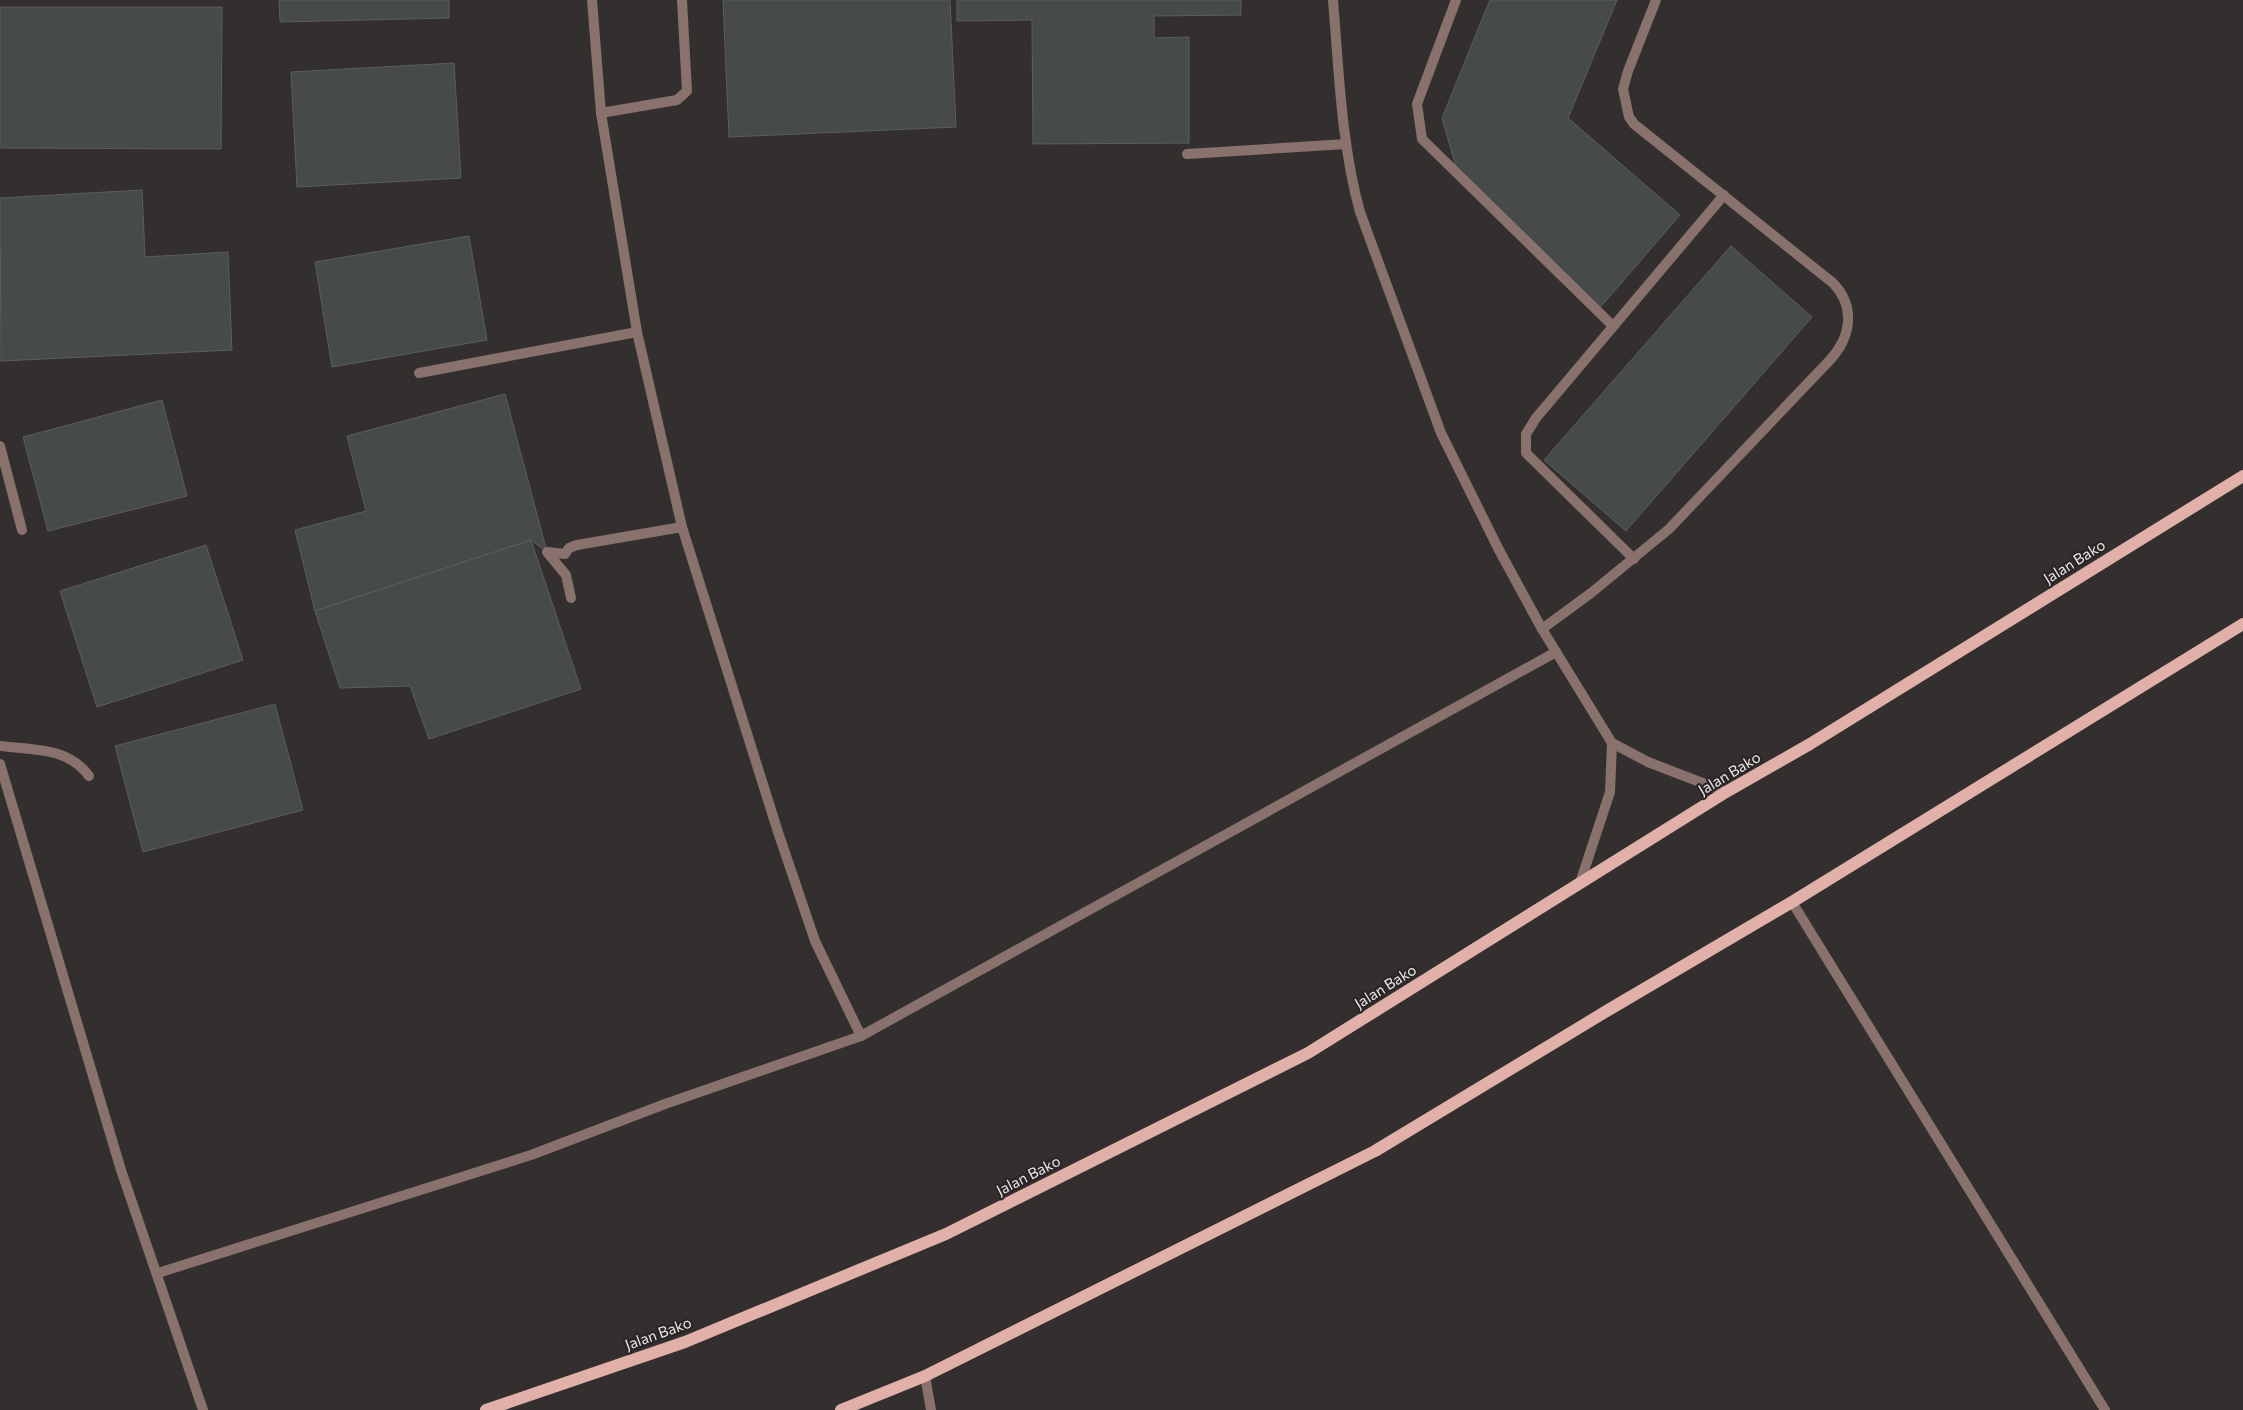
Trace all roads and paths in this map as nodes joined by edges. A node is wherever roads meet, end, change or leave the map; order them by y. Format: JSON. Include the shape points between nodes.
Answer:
{"nodes":[{"id":1,"x":592,"y":0,"type":"edge"},
{"id":2,"x":682,"y":0,"type":"edge"},
{"id":3,"x":1333,"y":0,"type":"edge"},
{"id":4,"x":1456,"y":0,"type":"edge"},
{"id":5,"x":1656,"y":0,"type":"edge"},
{"id":6,"x":600,"y":112,"type":"junction"},
{"id":7,"x":1346,"y":144,"type":"junction"},
{"id":8,"x":1187,"y":154,"type":"dead end"},
{"id":9,"x":1724,"y":195,"type":"junction"},
{"id":10,"x":1613,"y":326,"type":"junction"},
{"id":11,"x":637,"y":332,"type":"junction"},
{"id":12,"x":419,"y":373,"type":"dead end"},
{"id":13,"x":0,"y":446,"type":"edge"},
{"id":14,"x":2243,"y":476,"type":"edge"},
{"id":15,"x":682,"y":527,"type":"junction"},
{"id":16,"x":22,"y":530,"type":"dead end"},
{"id":17,"x":1634,"y":558,"type":"junction"},
{"id":18,"x":571,"y":598,"type":"dead end"},
{"id":19,"x":2243,"y":624,"type":"edge"},
{"id":20,"x":1542,"y":629,"type":"junction"},
{"id":21,"x":1556,"y":652,"type":"junction"},
{"id":22,"x":1612,"y":743,"type":"junction"},
{"id":23,"x":0,"y":746,"type":"edge"},
{"id":24,"x":0,"y":764,"type":"edge"},
{"id":25,"x":89,"y":776,"type":"dead end"},
{"id":26,"x":1726,"y":792,"type":"junction"},
{"id":27,"x":1580,"y":883,"type":"junction"},
{"id":28,"x":1792,"y":902,"type":"junction"},
{"id":29,"x":861,"y":1036,"type":"junction"},
{"id":30,"x":158,"y":1273,"type":"junction"},
{"id":31,"x":926,"y":1376,"type":"junction"},
{"id":32,"x":203,"y":1410,"type":"edge"},
{"id":33,"x":486,"y":1410,"type":"edge"},
{"id":34,"x":841,"y":1410,"type":"edge"},
{"id":35,"x":931,"y":1410,"type":"edge"},
{"id":36,"x":2105,"y":1410,"type":"edge"}],
"edges":[{"from":1,"to":6,"type":"street"},
{"from":2,"to":6,"type":"street","via":[[687,91],[677,100]]},
{"from":3,"to":7,"type":"street"},
{"from":4,"to":10,"type":"street","via":[[1417,104],[1422,139]]},
{"from":5,"to":9,"type":"street","via":[[1623,88],[1628,117]]},
{"from":6,"to":11,"type":"street"},
{"from":7,"to":8,"type":"street"},
{"from":7,"to":20,"type":"street","via":[[1360,212],[1441,432]]},
{"from":9,"to":10,"type":"street"},
{"from":9,"to":17,"type":"street","via":[[1842,292],[1847,304],[1846,334],[1842,348],[1669,529]]},
{"from":10,"to":17,"type":"street","via":[[1536,418],[1526,434],[1526,453]]},
{"from":11,"to":12,"type":"street"},
{"from":11,"to":15,"type":"street"},
{"from":13,"to":16,"type":"street"},
{"from":14,"to":26,"type":"main road","name":"Jalan Bako","via":[[1810,744]]},
{"from":15,"to":18,"type":"street","via":[[577,545],[569,548],[566,554],[547,552],[566,575]]},
{"from":15,"to":29,"type":"street","via":[[768,804],[815,941]]},
{"from":17,"to":20,"type":"street"},
{"from":19,"to":28,"type":"main road"},
{"from":20,"to":21,"type":"street"},
{"from":21,"to":22,"type":"street"},
{"from":21,"to":29,"type":"street"},
{"from":22,"to":26,"type":"street","via":[[1648,762]]},
{"from":22,"to":27,"type":"street","via":[[1610,792]]},
{"from":23,"to":25,"type":"street","via":[[60,753],[81,765]]},
{"from":24,"to":30,"type":"street","via":[[121,1170]]},
{"from":26,"to":27,"type":"main road","name":"Jalan Bako"},
{"from":27,"to":33,"type":"main road","name":"Jalan Bako","via":[[1308,1053],[946,1234],[685,1342]]},
{"from":28,"to":31,"type":"main road","via":[[1375,1151]]},
{"from":28,"to":36,"type":"street"},
{"from":29,"to":30,"type":"street","via":[[532,1154]]},
{"from":30,"to":32,"type":"street"},
{"from":31,"to":34,"type":"main road"},
{"from":31,"to":35,"type":"street"}]}
